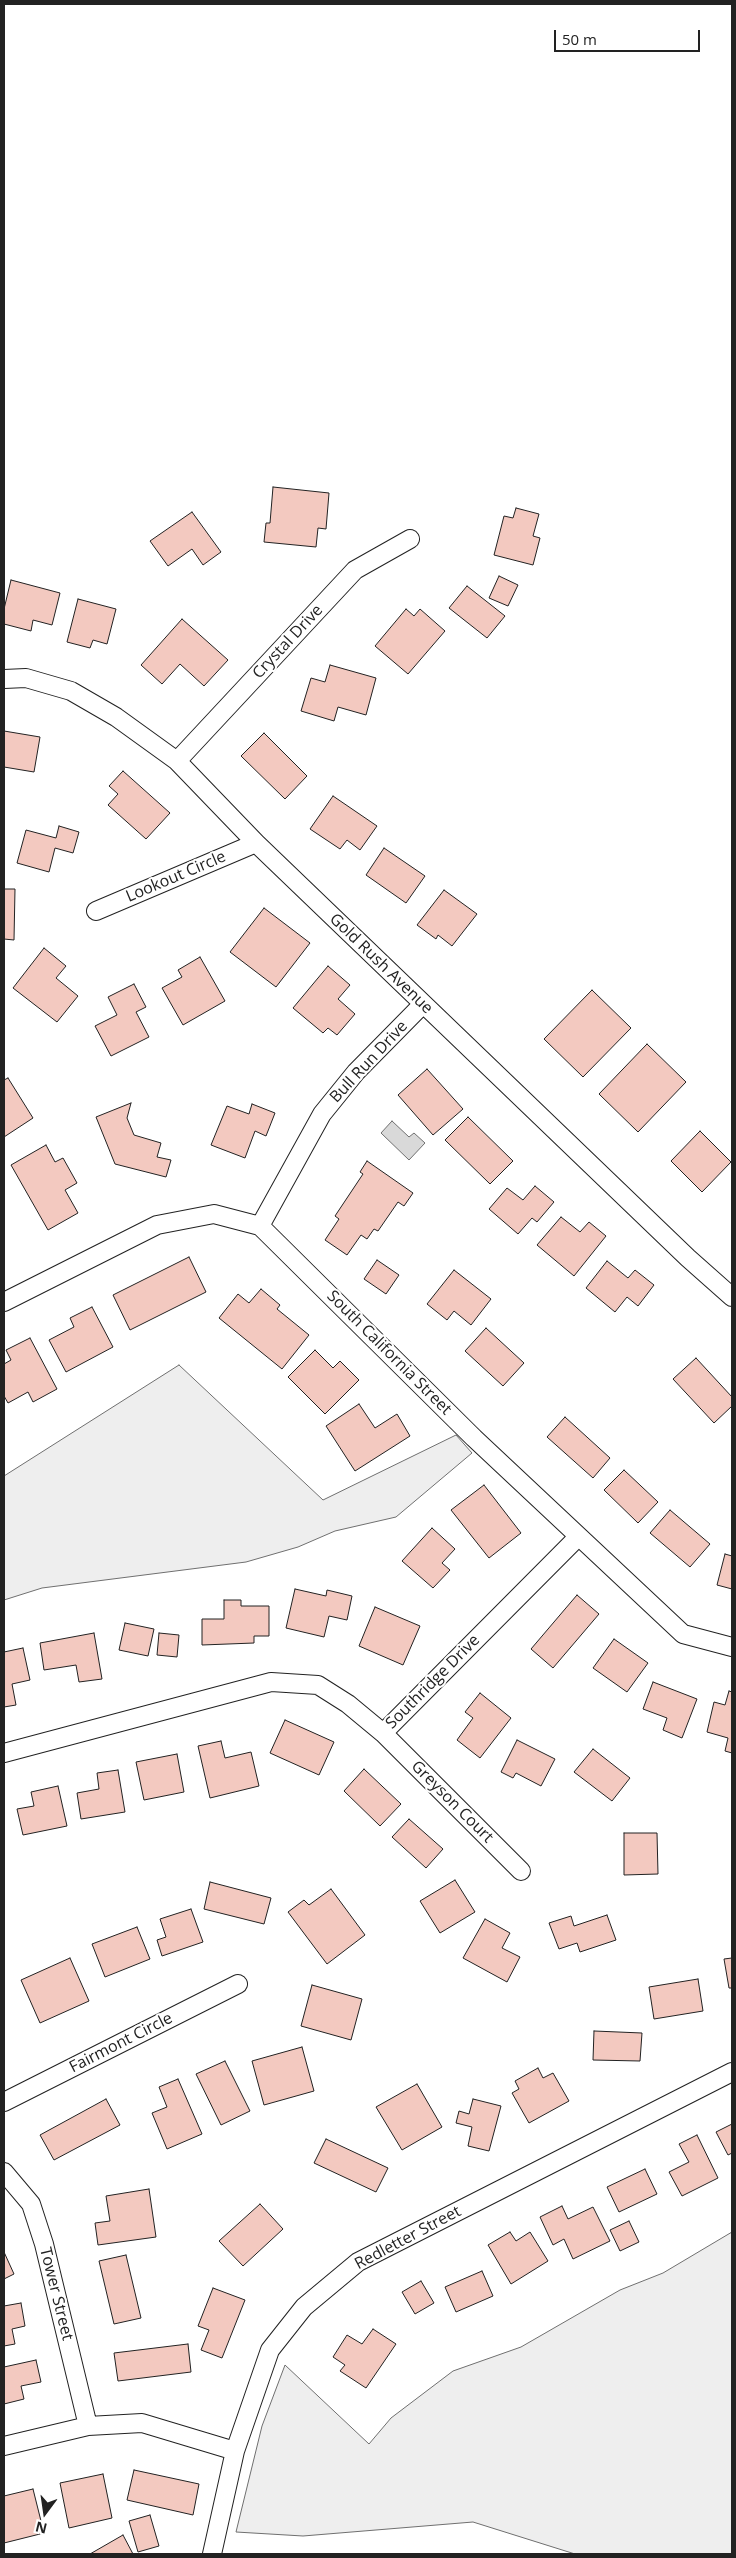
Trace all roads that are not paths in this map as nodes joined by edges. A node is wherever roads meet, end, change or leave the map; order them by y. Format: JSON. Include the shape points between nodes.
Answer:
{"nodes":[{"id":1,"x":410,"y":539,"type":"dead end"},
{"id":2,"x":4,"y":679,"type":"edge"},
{"id":3,"x":177,"y":761,"type":"junction"},
{"id":4,"x":256,"y":843,"type":"junction"},
{"id":5,"x":96,"y":911,"type":"dead end"},
{"id":6,"x":423,"y":1004,"type":"junction"},
{"id":7,"x":260,"y":1226,"type":"junction"},
{"id":8,"x":6,"y":1297,"type":"edge"},
{"id":9,"x":732,"y":1297,"type":"edge"},
{"id":10,"x":578,"y":1537,"type":"junction"},
{"id":11,"x":732,"y":1647,"type":"edge"},
{"id":12,"x":383,"y":1733,"type":"junction"},
{"id":13,"x":4,"y":1753,"type":"edge"},
{"id":14,"x":521,"y":1871,"type":"dead end"},
{"id":15,"x":238,"y":1984,"type":"dead end"},
{"id":16,"x":732,"y":2072,"type":"edge"},
{"id":17,"x":4,"y":2102,"type":"edge"},
{"id":18,"x":4,"y":2172,"type":"edge"},
{"id":19,"x":88,"y":2426,"type":"junction"},
{"id":20,"x":4,"y":2446,"type":"edge"},
{"id":21,"x":235,"y":2451,"type":"junction"},
{"id":22,"x":212,"y":2554,"type":"edge"}],
"edges":[{"from":1,"to":3,"type":"street","name":"Crystal Drive","via":[[355,570]]},
{"from":2,"to":3,"type":"street","name":"Gold Rush Avenue","via":[[26,678],[71,691],[116,717]]},
{"from":3,"to":4,"type":"street","name":"Gold Rush Avenue"},
{"from":4,"to":5,"type":"street","name":"Lookout Circle"},
{"from":4,"to":6,"type":"street","name":"Gold Rush Avenue"},
{"from":6,"to":7,"type":"street","name":"Bull Run Drive","via":[[356,1072],[322,1114]]},
{"from":6,"to":9,"type":"street","name":"Gold Rush Avenue"},
{"from":7,"to":8,"type":"street","name":"South California Street","via":[[214,1214],[157,1225]]},
{"from":7,"to":10,"type":"street","name":"South California Street"},
{"from":10,"to":11,"type":"street","name":"South California Street","via":[[683,1634]]},
{"from":10,"to":12,"type":"street","name":"Southridge Drive"},
{"from":12,"to":13,"type":"street","name":"Southridge Drive","via":[[348,1704],[318,1685],[271,1682]]},
{"from":12,"to":14,"type":"street","name":"Greyson Court"},
{"from":15,"to":17,"type":"street","name":"Fairmont Circle"},
{"from":16,"to":21,"type":"street","name":"Redletter Street","via":[[358,2262],[304,2307],[270,2350]]},
{"from":18,"to":19,"type":"street","name":"Tower Street","via":[[31,2204],[44,2244]]},
{"from":19,"to":20,"type":"street"},
{"from":19,"to":21,"type":"street","via":[[142,2423]]},
{"from":21,"to":22,"type":"street","name":"Redletter Street"}]}
